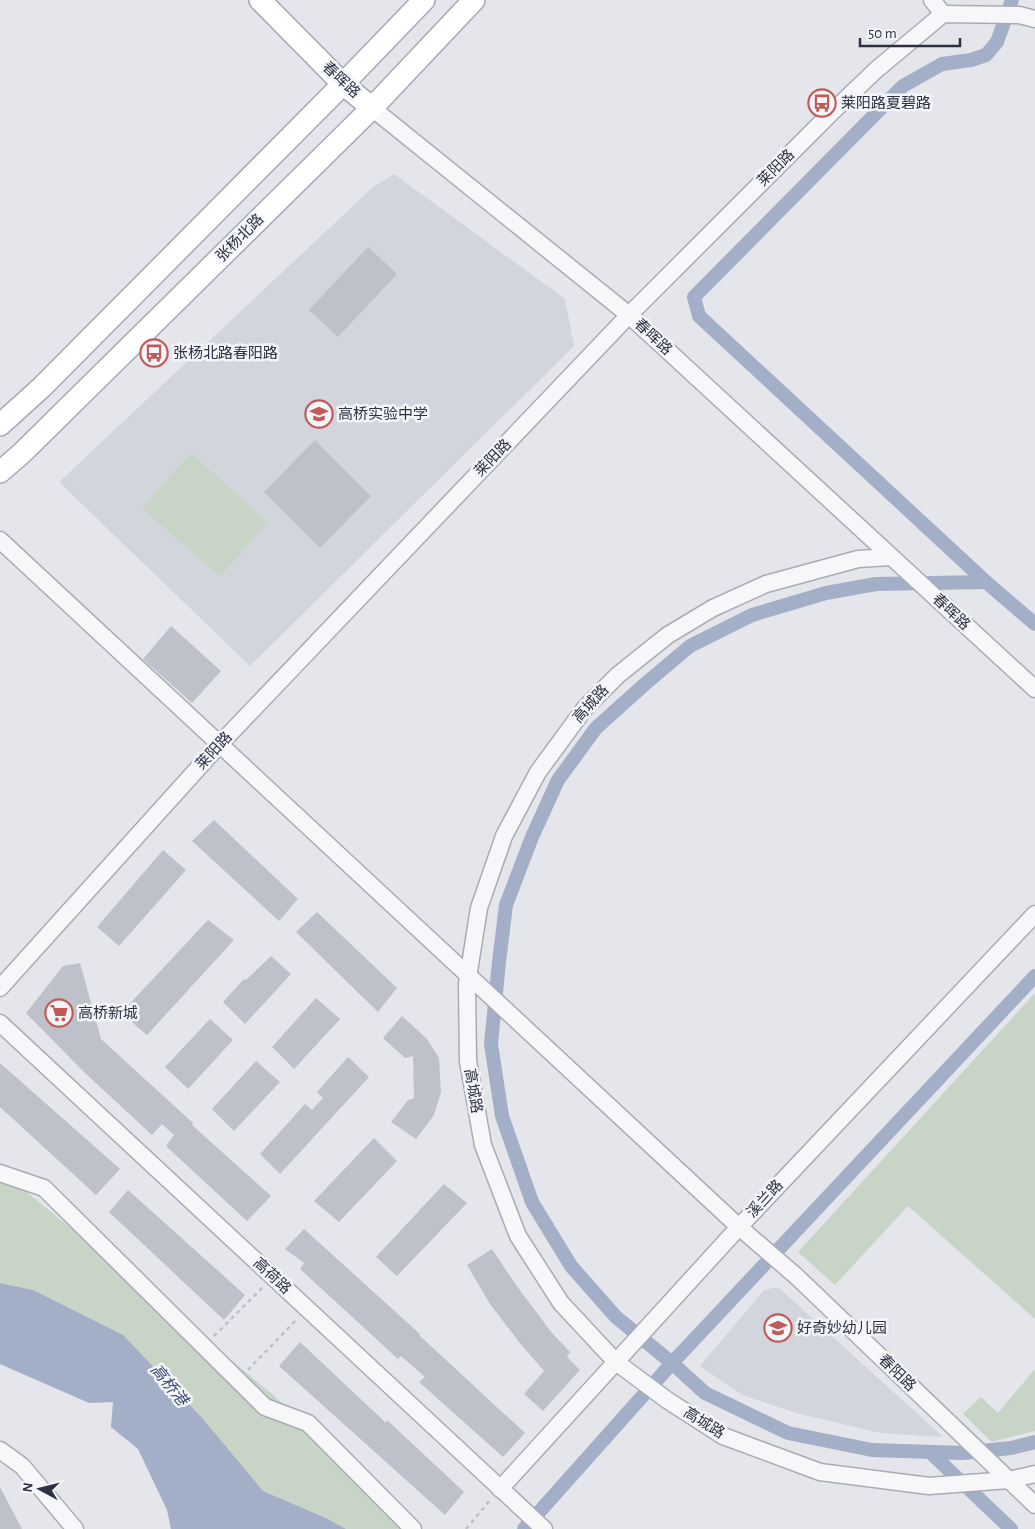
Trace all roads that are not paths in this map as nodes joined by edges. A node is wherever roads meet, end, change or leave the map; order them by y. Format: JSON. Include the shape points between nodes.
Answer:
{"nodes":[{"id":1,"x":260,"y":0,"type":"edge"},
{"id":2,"x":424,"y":0,"type":"edge"},
{"id":3,"x":474,"y":0,"type":"edge"},
{"id":4,"x":932,"y":0,"type":"edge"},
{"id":5,"x":943,"y":14,"type":"junction"},
{"id":6,"x":1035,"y":19,"type":"edge"},
{"id":7,"x":343,"y":84,"type":"junction"},
{"id":8,"x":372,"y":108,"type":"junction"},
{"id":9,"x":629,"y":315,"type":"junction"},
{"id":10,"x":0,"y":425,"type":"edge"},
{"id":11,"x":0,"y":472,"type":"edge"},
{"id":12,"x":0,"y":540,"type":"edge"},
{"id":13,"x":891,"y":556,"type":"junction"},
{"id":14,"x":1035,"y":689,"type":"edge"},
{"id":15,"x":219,"y":745,"type":"junction"},
{"id":16,"x":1035,"y":914,"type":"edge"},
{"id":17,"x":468,"y":977,"type":"junction"},
{"id":18,"x":0,"y":988,"type":"edge"},
{"id":19,"x":0,"y":1024,"type":"edge"},
{"id":20,"x":0,"y":1173,"type":"edge"},
{"id":21,"x":739,"y":1227,"type":"junction"},
{"id":22,"x":616,"y":1362,"type":"junction"},
{"id":23,"x":0,"y":1450,"type":"edge"},
{"id":24,"x":1035,"y":1474,"type":"edge"},
{"id":25,"x":1009,"y":1480,"type":"junction"},
{"id":26,"x":500,"y":1488,"type":"junction"},
{"id":27,"x":1035,"y":1505,"type":"edge"},
{"id":28,"x":75,"y":1529,"type":"edge"},
{"id":29,"x":413,"y":1529,"type":"edge"},
{"id":30,"x":544,"y":1529,"type":"edge"}],
"edges":[{"from":1,"to":7,"type":"main road","name":"春晖路"},
{"from":2,"to":7,"type":"main road"},
{"from":3,"to":8,"type":"main road","name":"张杨北路"},
{"from":4,"to":5,"type":"street"},
{"from":5,"to":6,"type":"street","via":[[1015,14]]},
{"from":5,"to":9,"type":"street","name":"莱阳路","via":[[830,114]]},
{"from":7,"to":8,"type":"main road","name":"春晖路"},
{"from":7,"to":10,"type":"main road","via":[[42,387]]},
{"from":8,"to":9,"type":"street","name":"春晖路"},
{"from":8,"to":11,"type":"main road","name":"张杨北路"},
{"from":9,"to":13,"type":"street","name":"春晖路"},
{"from":9,"to":15,"type":"street","name":"莱阳路"},
{"from":12,"to":15,"type":"street","name":"春阳路"},
{"from":13,"to":14,"type":"street","name":"春晖路"},
{"from":13,"to":17,"type":"street","name":"高城路","via":[[858,559],[766,584],[713,608],[668,635],[618,675],[585,708],[538,772],[504,836],[480,908]]},
{"from":15,"to":17,"type":"street","name":"春阳路"},
{"from":15,"to":18,"type":"street","name":"莱阳路"},
{"from":16,"to":21,"type":"street","name":"溪兰路"},
{"from":17,"to":21,"type":"street","name":"春阳路"},
{"from":17,"to":22,"type":"street","name":"高城路","via":[[468,1061],[483,1145],[518,1236],[561,1303]]},
{"from":19,"to":26,"type":"street","name":"高荷路"},
{"from":20,"to":29,"type":"street","via":[[44,1188],[265,1407],[308,1423]]},
{"from":21,"to":22,"type":"street","name":"溪兰路"},
{"from":21,"to":25,"type":"street","name":"春阳路","via":[[796,1276]]},
{"from":22,"to":25,"type":"street","name":"高城路","via":[[723,1436],[820,1472],[929,1486]]},
{"from":22,"to":26,"type":"street","name":"溪兰路"},
{"from":23,"to":28,"type":"street","via":[[22,1466]]},
{"from":24,"to":25,"type":"street","name":"高城路"},
{"from":25,"to":27,"type":"street","name":"春阳路"},
{"from":26,"to":30,"type":"street","name":"高荷路"}]}
